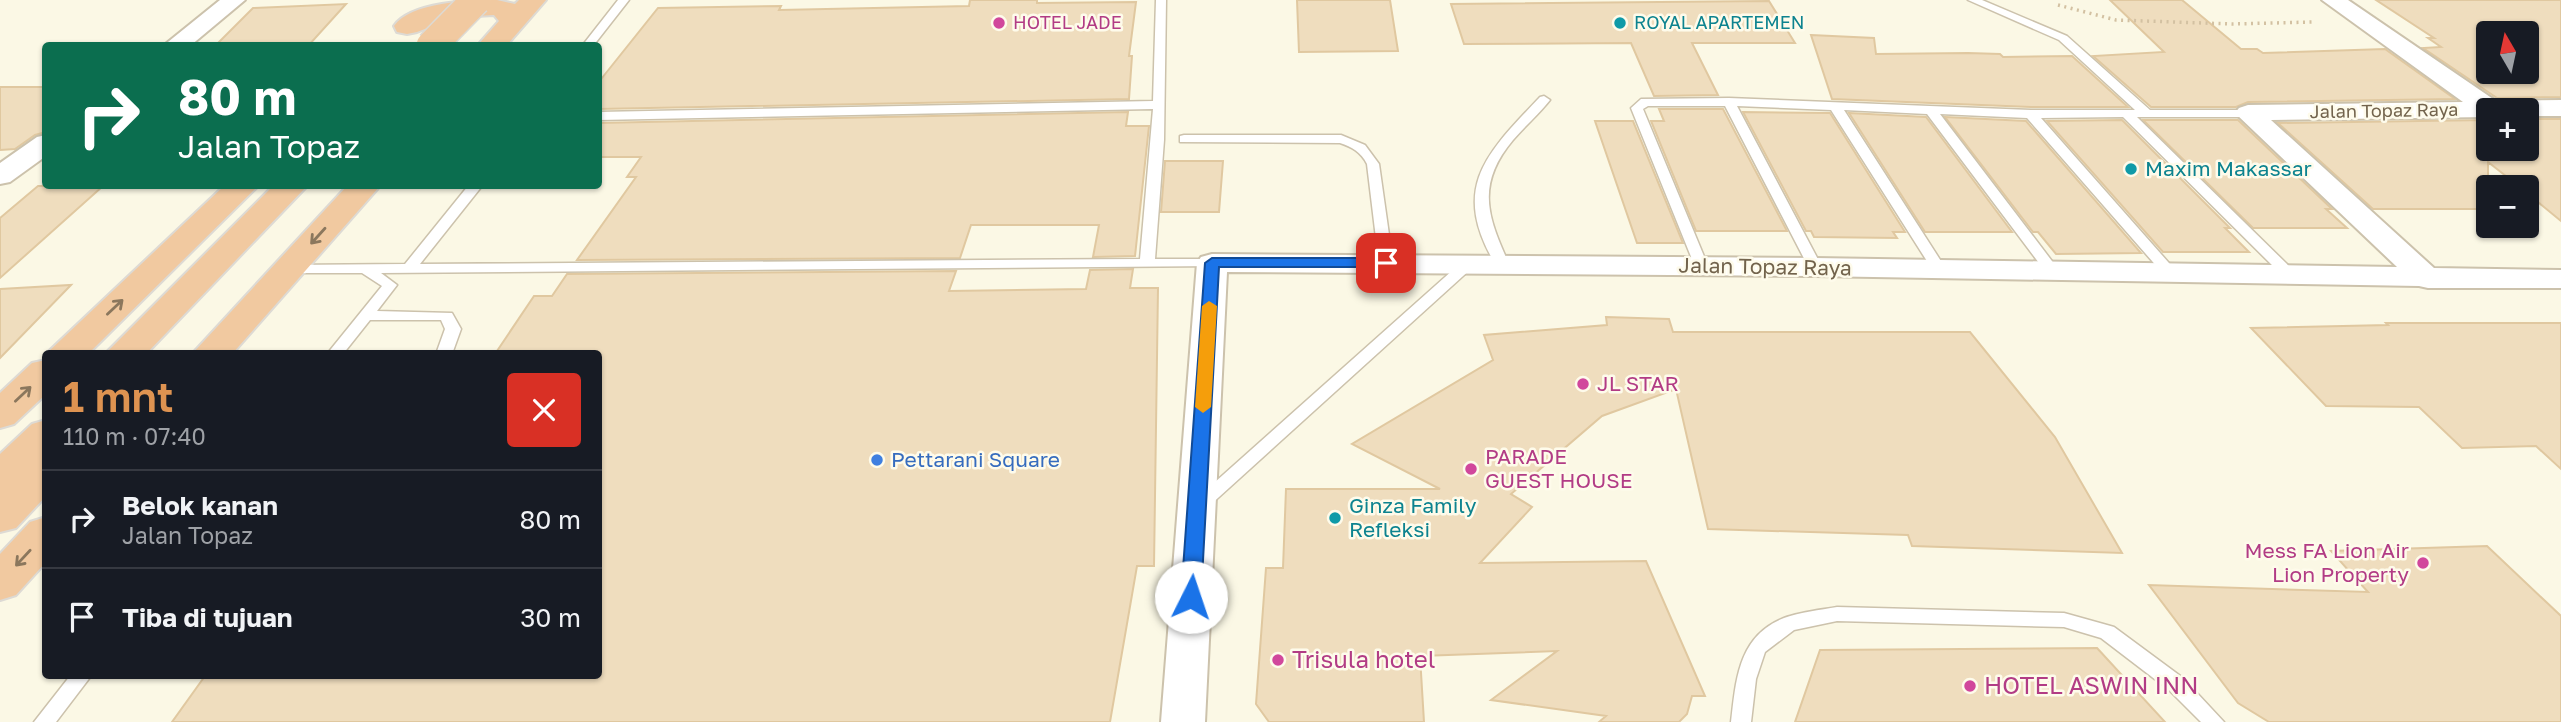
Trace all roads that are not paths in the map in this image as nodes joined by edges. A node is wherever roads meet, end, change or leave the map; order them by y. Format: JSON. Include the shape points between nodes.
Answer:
{"nodes":[{"id":1,"x":234,"y":0,"type":"edge"},
{"id":2,"x":436,"y":0,"type":"edge"},
{"id":3,"x":476,"y":0,"type":"edge"},
{"id":4,"x":533,"y":0,"type":"edge"},
{"id":5,"x":624,"y":0,"type":"edge"},
{"id":6,"x":1161,"y":0,"type":"edge"},
{"id":7,"x":1973,"y":0,"type":"edge"},
{"id":8,"x":2333,"y":0,"type":"edge"},
{"id":9,"x":505,"y":11,"type":"edge"},
{"id":10,"x":407,"y":26,"type":"junction"},
{"id":11,"x":180,"y":42,"type":"edge"},
{"id":12,"x":392,"y":42,"type":"edge"},
{"id":13,"x":435,"y":42,"type":"edge"},
{"id":14,"x":460,"y":42,"type":"edge"},
{"id":15,"x":492,"y":42,"type":"edge"},
{"id":16,"x":590,"y":42,"type":"edge"},
{"id":17,"x":2476,"y":99,"type":"edge"},
{"id":18,"x":1544,"y":100,"type":"dead end"},
{"id":19,"x":1729,"y":102,"type":"junction"},
{"id":20,"x":1158,"y":105,"type":"junction"},
{"id":21,"x":1835,"y":106,"type":"junction"},
{"id":22,"x":2539,"y":108,"type":"edge"},
{"id":23,"x":2561,"y":108,"type":"edge"},
{"id":24,"x":2476,"y":109,"type":"edge"},
{"id":25,"x":1931,"y":111,"type":"junction"},
{"id":26,"x":2248,"y":113,"type":"junction"},
{"id":27,"x":2031,"y":114,"type":"junction"},
{"id":28,"x":2147,"y":114,"type":"junction"},
{"id":29,"x":2128,"y":115,"type":"junction"},
{"id":30,"x":602,"y":116,"type":"edge"},
{"id":31,"x":1184,"y":139,"type":"dead end"},
{"id":32,"x":42,"y":146,"type":"edge"},
{"id":33,"x":0,"y":176,"type":"edge"},
{"id":34,"x":239,"y":189,"type":"edge"},
{"id":35,"x":288,"y":189,"type":"edge"},
{"id":36,"x":314,"y":189,"type":"edge"},
{"id":37,"x":361,"y":189,"type":"edge"},
{"id":38,"x":473,"y":189,"type":"edge"},
{"id":39,"x":1147,"y":263,"type":"junction"},
{"id":40,"x":1212,"y":263,"type":"junction"},
{"id":41,"x":1386,"y":263,"type":"junction"},
{"id":42,"x":1468,"y":264,"type":"junction"},
{"id":43,"x":1502,"y":264,"type":"junction"},
{"id":44,"x":1701,"y":267,"type":"junction"},
{"id":45,"x":1815,"y":267,"type":"junction"},
{"id":46,"x":289,"y":268,"type":"junction"},
{"id":47,"x":408,"y":269,"type":"junction"},
{"id":48,"x":1939,"y":269,"type":"junction"},
{"id":49,"x":2053,"y":272,"type":"junction"},
{"id":50,"x":371,"y":273,"type":"junction"},
{"id":51,"x":2290,"y":274,"type":"junction"},
{"id":52,"x":2171,"y":275,"type":"junction"},
{"id":53,"x":2428,"y":279,"type":"junction"},
{"id":54,"x":2561,"y":279,"type":"edge"},
{"id":55,"x":364,"y":315,"type":"junction"},
{"id":56,"x":69,"y":350,"type":"edge"},
{"id":57,"x":128,"y":350,"type":"edge"},
{"id":58,"x":160,"y":350,"type":"edge"},
{"id":59,"x":215,"y":350,"type":"edge"},
{"id":60,"x":337,"y":350,"type":"edge"},
{"id":61,"x":445,"y":350,"type":"edge"},
{"id":62,"x":42,"y":376,"type":"edge"},
{"id":63,"x":0,"y":415,"type":"edge"},
{"id":64,"x":42,"y":437,"type":"edge"},
{"id":65,"x":42,"y":474,"type":"edge"},
{"id":66,"x":0,"y":479,"type":"edge"},
{"id":67,"x":1196,"y":508,"type":"junction"},
{"id":68,"x":0,"y":517,"type":"edge"},
{"id":69,"x":42,"y":537,"type":"edge"},
{"id":70,"x":0,"y":583,"type":"edge"},
{"id":71,"x":79,"y":679,"type":"edge"},
{"id":72,"x":44,"y":722,"type":"edge"},
{"id":73,"x":1183,"y":722,"type":"edge"},
{"id":74,"x":1741,"y":722,"type":"edge"},
{"id":75,"x":2214,"y":722,"type":"edge"}],
"edges":[{"from":1,"to":11,"type":"street"},
{"from":2,"to":10,"type":"highway"},
{"from":3,"to":13,"type":"highway","bridge":true},
{"from":4,"to":9,"type":"highway"},
{"from":5,"to":16,"type":"lane"},
{"from":6,"to":20,"type":"lane"},
{"from":7,"to":28,"type":"lane","via":[[2063,38]]},
{"from":8,"to":17,"type":"street"},
{"from":9,"to":10,"type":"highway","via":[[497,5],[479,5],[440,11]]},
{"from":9,"to":14,"type":"highway"},
{"from":9,"to":15,"type":"highway"},
{"from":10,"to":12,"type":"highway"},
{"from":18,"to":43,"type":"lane","via":[[1483,173],[1482,215]]},
{"from":19,"to":21,"type":"lane","name":"Jalan Topaz Raya"},
{"from":19,"to":44,"type":"lane","name":"Jalan Topaz Raya","via":[[1652,101],[1637,108]]},
{"from":19,"to":45,"type":"lane"},
{"from":20,"to":30,"type":"lane"},
{"from":20,"to":39,"type":"lane"},
{"from":21,"to":25,"type":"lane","name":"Jalan Topaz Raya"},
{"from":21,"to":48,"type":"lane"},
{"from":22,"to":23,"type":"street","name":"Jalan Topaz Raya"},
{"from":24,"to":26,"type":"street","name":"Jalan Topaz Raya"},
{"from":25,"to":27,"type":"lane","name":"Jalan Topaz Raya"},
{"from":25,"to":49,"type":"lane"},
{"from":26,"to":28,"type":"lane","name":"Jalan Topaz Raya"},
{"from":26,"to":53,"type":"street"},
{"from":27,"to":29,"type":"lane","name":"Jalan Topaz Raya"},
{"from":27,"to":52,"type":"lane"},
{"from":28,"to":29,"type":"lane","name":"Jalan Topaz Raya"},
{"from":29,"to":51,"type":"lane"},
{"from":31,"to":41,"type":"lane","via":[[1341,139],[1357,144],[1373,164]]},
{"from":32,"to":33,"type":"street"},
{"from":56,"to":34,"type":"highway","one_way":true},
{"from":35,"to":57,"type":"highway"},
{"from":36,"to":58,"type":"highway"},
{"from":37,"to":46,"type":"highway","one_way":true},
{"from":38,"to":47,"type":"lane"},
{"from":39,"to":40,"type":"lane"},
{"from":39,"to":47,"type":"lane"},
{"from":40,"to":41,"type":"street","name":"Jalan Topaz Raya"},
{"from":40,"to":67,"type":"street"},
{"from":41,"to":42,"type":"street","name":"Jalan Topaz Raya"},
{"from":42,"to":43,"type":"street","name":"Jalan Topaz Raya"},
{"from":42,"to":67,"type":"lane"},
{"from":43,"to":44,"type":"street","name":"Jalan Topaz Raya"},
{"from":44,"to":45,"type":"street","name":"Jalan Topaz Raya"},
{"from":45,"to":48,"type":"street","name":"Jalan Topaz Raya"},
{"from":46,"to":50,"type":"lane"},
{"from":46,"to":59,"type":"highway"},
{"from":47,"to":50,"type":"lane"},
{"from":48,"to":49,"type":"street","name":"Jalan Topaz Raya"},
{"from":49,"to":52,"type":"street","name":"Jalan Topaz Raya"},
{"from":50,"to":55,"type":"lane","via":[[390,285]]},
{"from":51,"to":52,"type":"street","name":"Jalan Topaz Raya"},
{"from":51,"to":53,"type":"street","name":"Jalan Topaz Raya"},
{"from":53,"to":54,"type":"street","name":"Jalan Topaz Raya"},
{"from":55,"to":60,"type":"lane"},
{"from":55,"to":61,"type":"lane","via":[[447,316],[453,329]]},
{"from":63,"to":62,"type":"highway","one_way":true},
{"from":64,"to":66,"type":"highway"},
{"from":65,"to":68,"type":"highway"},
{"from":67,"to":73,"type":"street"},
{"from":69,"to":70,"type":"highway","one_way":true},
{"from":71,"to":72,"type":"lane"},
{"from":74,"to":75,"type":"lane","via":[[1746,679],[1756,648],[1788,624],[1837,614],[2064,620],[2107,632],[2176,684]]}]}
